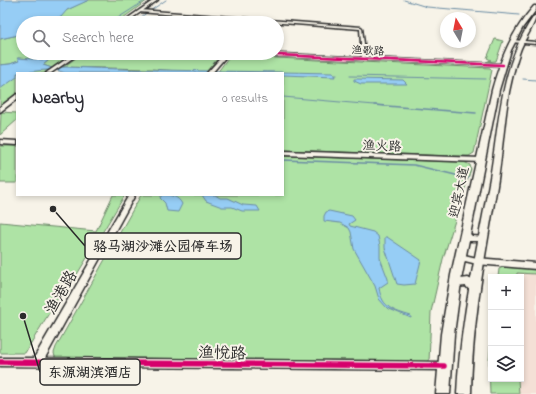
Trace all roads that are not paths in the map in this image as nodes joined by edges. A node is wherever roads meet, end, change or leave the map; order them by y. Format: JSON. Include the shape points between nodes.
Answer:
{"nodes":[{"id":1,"x":156,"y":0,"type":"edge"},
{"id":2,"x":536,"y":7,"type":"edge"},
{"id":3,"x":140,"y":11,"type":"junction"},
{"id":4,"x":133,"y":16,"type":"edge"},
{"id":5,"x":195,"y":16,"type":"edge"},
{"id":6,"x":536,"y":17,"type":"edge"},
{"id":7,"x":284,"y":23,"type":"edge"},
{"id":8,"x":512,"y":41,"type":"junction"},
{"id":9,"x":521,"y":42,"type":"junction"},
{"id":10,"x":536,"y":43,"type":"edge"},
{"id":11,"x":284,"y":55,"type":"edge"},
{"id":12,"x":364,"y":59,"type":"junction"},
{"id":13,"x":67,"y":60,"type":"edge"},
{"id":14,"x":221,"y":60,"type":"edge"},
{"id":15,"x":503,"y":65,"type":"junction"},
{"id":16,"x":49,"y":72,"type":"edge"},
{"id":17,"x":210,"y":72,"type":"edge"},
{"id":18,"x":16,"y":97,"type":"edge"},
{"id":19,"x":0,"y":110,"type":"edge"},
{"id":20,"x":0,"y":142,"type":"edge"},
{"id":21,"x":16,"y":143,"type":"edge"},
{"id":22,"x":284,"y":153,"type":"edge"},
{"id":23,"x":481,"y":160,"type":"junction"},
{"id":24,"x":131,"y":196,"type":"edge"},
{"id":25,"x":465,"y":234,"type":"junction"},
{"id":26,"x":482,"y":239,"type":"junction"},
{"id":27,"x":460,"y":257,"type":"junction"},
{"id":28,"x":477,"y":261,"type":"junction"},
{"id":29,"x":536,"y":266,"type":"edge"},
{"id":30,"x":456,"y":283,"type":"junction"},
{"id":31,"x":473,"y":288,"type":"junction"},
{"id":32,"x":0,"y":362,"type":"edge"},
{"id":33,"x":37,"y":362,"type":"junction"},
{"id":34,"x":444,"y":366,"type":"junction"},
{"id":35,"x":443,"y":394,"type":"edge"},
{"id":36,"x":464,"y":394,"type":"edge"}],
"edges":[{"from":1,"to":3,"type":"street"},
{"from":2,"to":8,"type":"highway","name":"迎宾大道"},
{"from":3,"to":4,"type":"street"},
{"from":3,"to":5,"type":"street"},
{"from":6,"to":9,"type":"highway"},
{"from":7,"to":12,"type":"street","via":[[361,28]]},
{"from":8,"to":9,"type":"street"},
{"from":8,"to":15,"type":"highway","name":"迎宾大道"},
{"from":9,"to":10,"type":"street"},
{"from":9,"to":26,"type":"highway","via":[[511,71]]},
{"from":11,"to":12,"type":"street","name":"渔歌路"},
{"from":12,"to":15,"type":"street","name":"渔歌路"},
{"from":13,"to":16,"type":"street"},
{"from":14,"to":17,"type":"street"},
{"from":15,"to":23,"type":"highway","name":"迎宾大道"},
{"from":18,"to":19,"type":"street"},
{"from":20,"to":21,"type":"street"},
{"from":22,"to":23,"type":"street","name":"渔火路"},
{"from":23,"to":25,"type":"highway","name":"迎宾大道"},
{"from":24,"to":33,"type":"street","name":"渔港路"},
{"from":25,"to":26,"type":"main road","via":[[470,239]]},
{"from":25,"to":27,"type":"highway","name":"迎宾大道"},
{"from":26,"to":28,"type":"highway"},
{"from":27,"to":28,"type":"street"},
{"from":27,"to":30,"type":"highway","name":"迎宾大道"},
{"from":28,"to":29,"type":"street"},
{"from":28,"to":31,"type":"highway"},
{"from":30,"to":31,"type":"main road","via":[[468,282]]},
{"from":30,"to":34,"type":"highway","name":"迎宾大道"},
{"from":31,"to":36,"type":"highway"},
{"from":32,"to":33,"type":"street","name":"渔悦路"},
{"from":33,"to":34,"type":"street","name":"渔悦路"},
{"from":34,"to":35,"type":"highway","name":"迎宾大道"}]}
